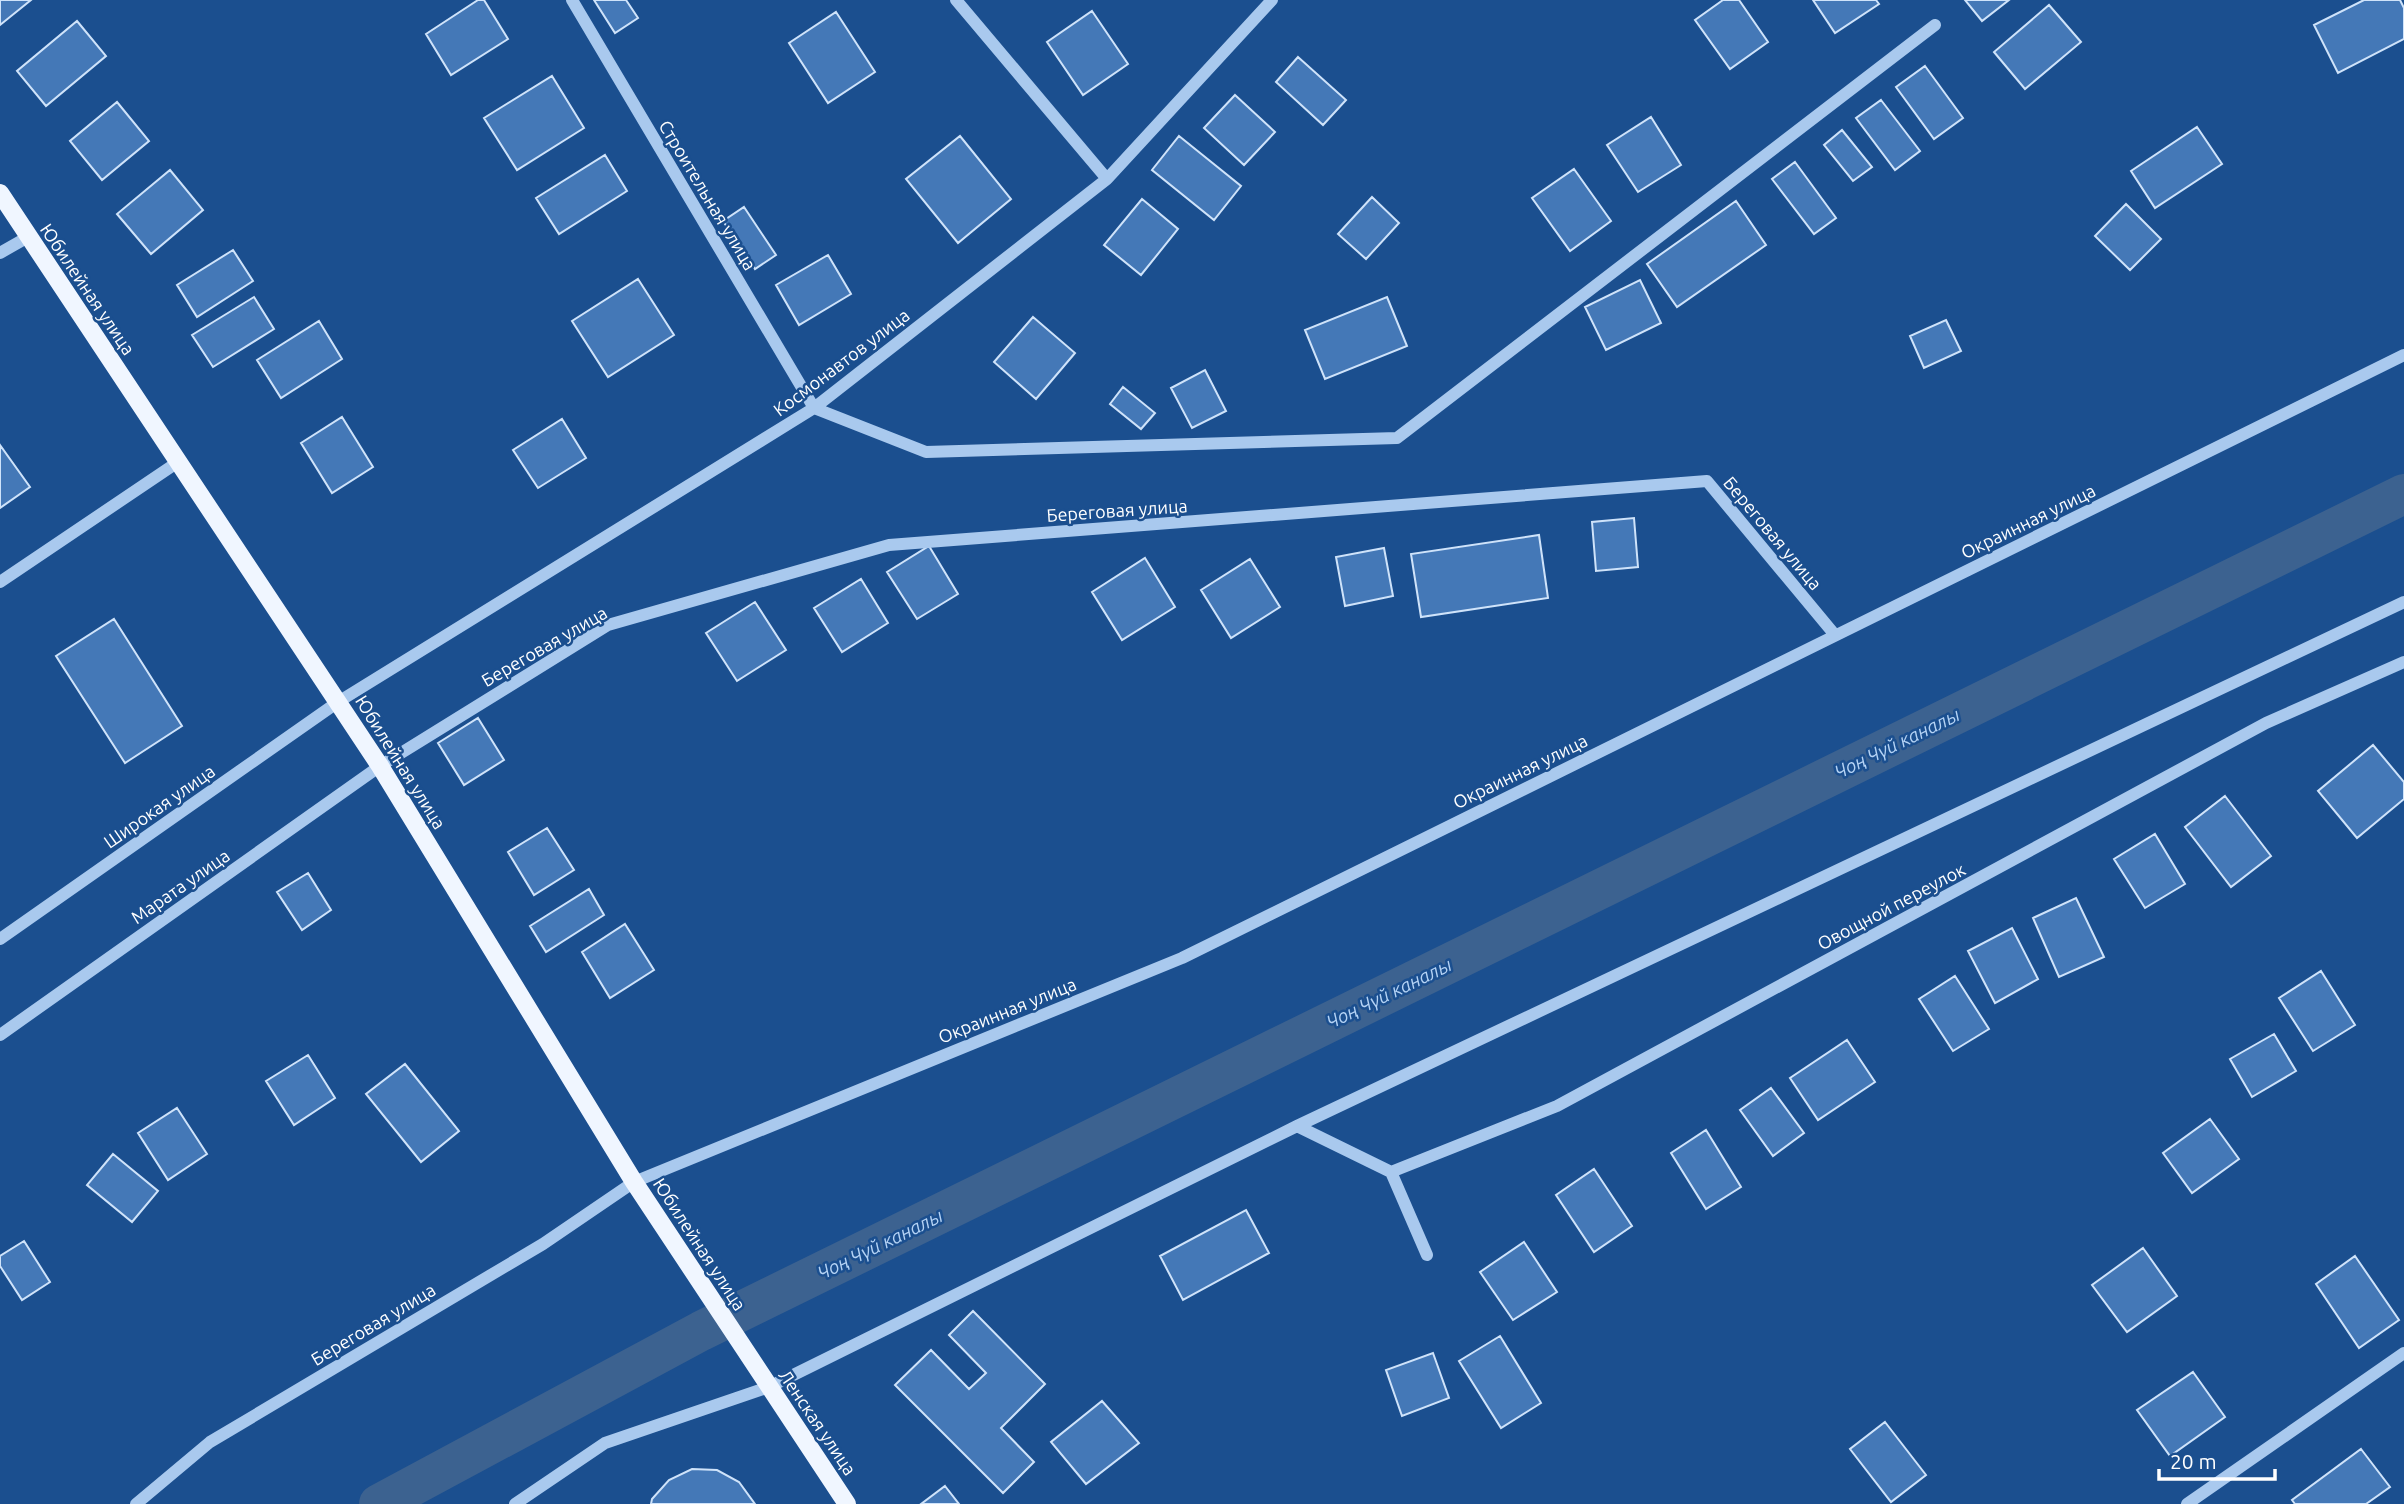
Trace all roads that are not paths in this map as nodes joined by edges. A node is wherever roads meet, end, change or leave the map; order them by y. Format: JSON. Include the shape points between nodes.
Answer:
{"nodes":[{"id":1,"x":572,"y":0,"type":"edge"},
{"id":2,"x":956,"y":0,"type":"edge"},
{"id":3,"x":1272,"y":0,"type":"edge"},
{"id":4,"x":1935,"y":25,"type":"dead end"},
{"id":5,"x":1107,"y":179,"type":"junction"},
{"id":6,"x":0,"y":193,"type":"edge"},
{"id":7,"x":28,"y":237,"type":"junction"},
{"id":8,"x":0,"y":253,"type":"edge"},
{"id":9,"x":2404,"y":355,"type":"edge"},
{"id":10,"x":814,"y":408,"type":"junction"},
{"id":11,"x":178,"y":461,"type":"junction"},
{"id":12,"x":0,"y":582,"type":"edge"},
{"id":13,"x":2404,"y":602,"type":"edge"},
{"id":14,"x":1835,"y":635,"type":"junction"},
{"id":15,"x":2404,"y":662,"type":"edge"},
{"id":16,"x":338,"y":702,"type":"junction"},
{"id":17,"x":380,"y":766,"type":"junction"},
{"id":18,"x":0,"y":939,"type":"edge"},
{"id":19,"x":0,"y":1035,"type":"edge"},
{"id":20,"x":1297,"y":1126,"type":"junction"},
{"id":21,"x":1391,"y":1172,"type":"junction"},
{"id":22,"x":635,"y":1182,"type":"junction"},
{"id":23,"x":1427,"y":1255,"type":"dead end"},
{"id":24,"x":2404,"y":1353,"type":"edge"},
{"id":25,"x":753,"y":1363,"type":"joint"},
{"id":26,"x":769,"y":1387,"type":"junction"},
{"id":27,"x":136,"y":1504,"type":"edge"},
{"id":28,"x":515,"y":1504,"type":"edge"},
{"id":29,"x":847,"y":1504,"type":"edge"},
{"id":30,"x":2187,"y":1504,"type":"edge"}],
"edges":[{"from":1,"to":10,"type":"street","name":"Строительная улица"},
{"from":2,"to":5,"type":"street"},
{"from":3,"to":5,"type":"street","name":"Космонавтов улица"},
{"from":4,"to":10,"type":"street","via":[[1397,438],[926,452]]},
{"from":5,"to":10,"type":"street","name":"Космонавтов улица"},
{"from":6,"to":7,"type":"main road","name":"Юбилейная улица"},
{"from":7,"to":8,"type":"street"},
{"from":7,"to":11,"type":"main road","name":"Юбилейная улица"},
{"from":9,"to":14,"type":"street","name":"Окраинная улица"},
{"from":10,"to":16,"type":"street","name":"Космонавтов улица"},
{"from":11,"to":12,"type":"street"},
{"from":11,"to":16,"type":"main road","name":"Юбилейная улица"},
{"from":13,"to":20,"type":"street"},
{"from":14,"to":17,"type":"street","name":"Береговая улица","via":[[1707,481],[889,545],[608,625]]},
{"from":14,"to":22,"type":"street","name":"Окраинная улица","via":[[1181,958]]},
{"from":15,"to":21,"type":"street","name":"Овощной переулок","via":[[2266,723],[1557,1106]]},
{"from":16,"to":17,"type":"main road","name":"Юбилейная улица"},
{"from":16,"to":18,"type":"street","name":"Широкая улица"},
{"from":17,"to":19,"type":"street","name":"Марата улица"},
{"from":17,"to":22,"type":"main road","name":"Юбилейная улица"},
{"from":20,"to":21,"type":"street"},
{"from":20,"to":26,"type":"street"},
{"from":21,"to":23,"type":"street"},
{"from":22,"to":25,"type":"main road","name":"Юбилейная улица"},
{"from":22,"to":27,"type":"street","name":"Береговая улица","via":[[543,1244],[210,1442]]},
{"from":24,"to":30,"type":"street"},
{"from":25,"to":26,"type":"main road","name":"Ленская улица"},
{"from":26,"to":28,"type":"street","via":[[605,1443]]},
{"from":26,"to":29,"type":"main road","name":"Ленская улица"}]}
